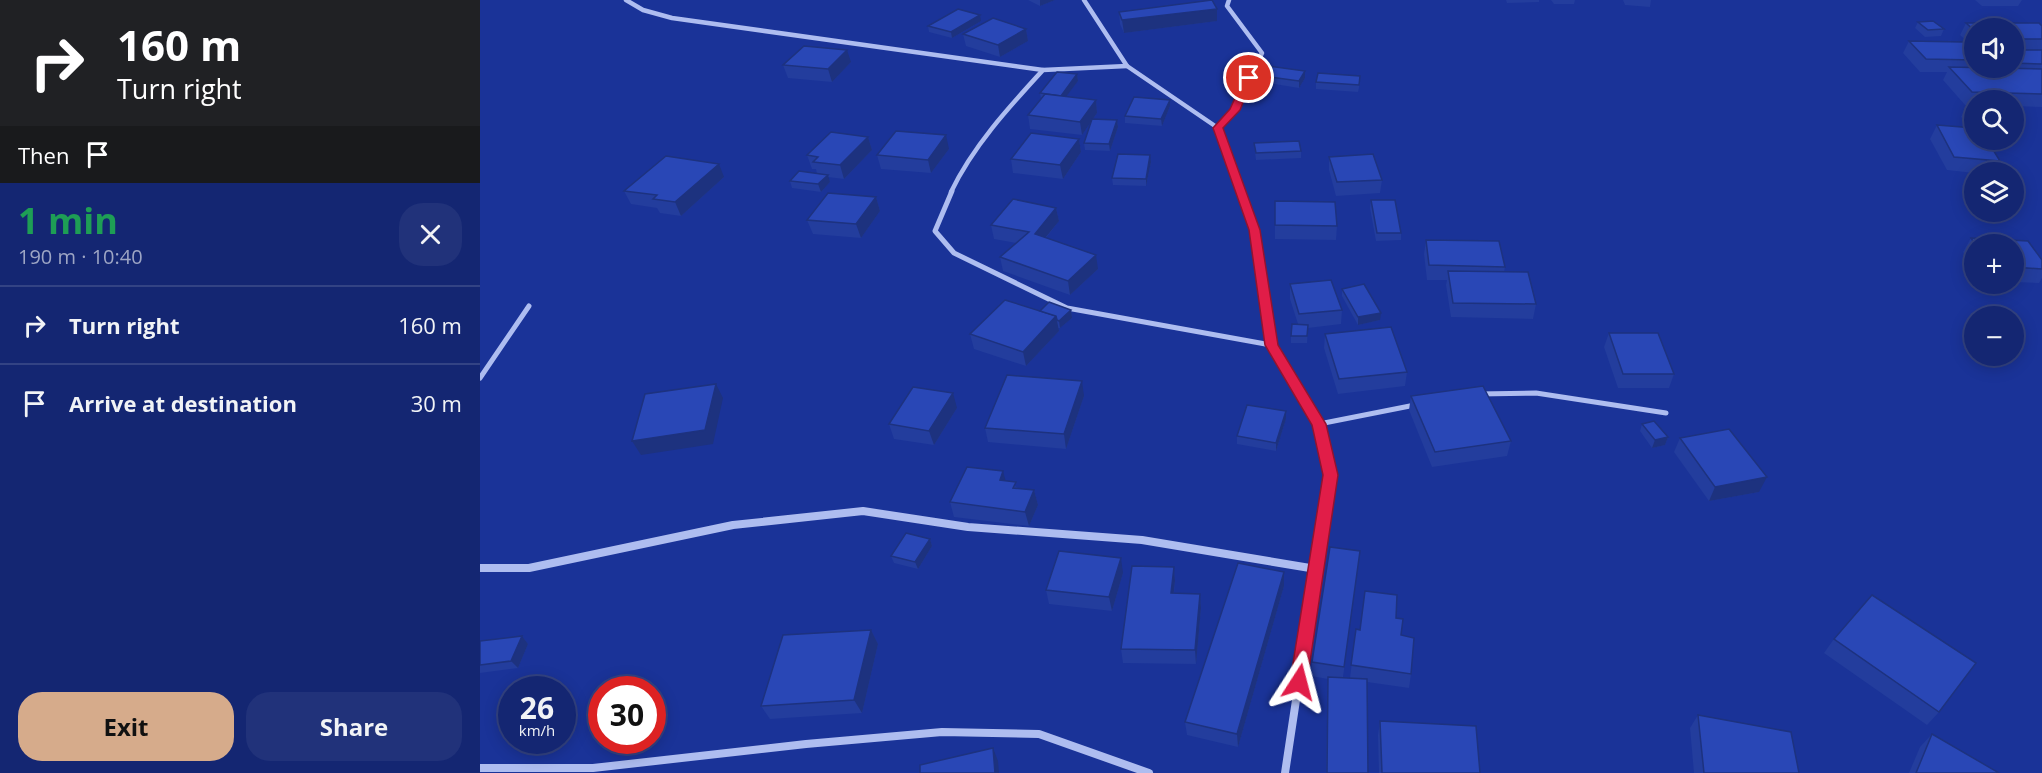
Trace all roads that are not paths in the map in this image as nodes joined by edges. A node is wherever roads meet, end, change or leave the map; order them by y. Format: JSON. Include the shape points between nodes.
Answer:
{"nodes":[{"id":1,"x":626,"y":0,"type":"edge"},
{"id":2,"x":1084,"y":0,"type":"edge"},
{"id":3,"x":1229,"y":0,"type":"edge"},
{"id":4,"x":1127,"y":66,"type":"junction"},
{"id":5,"x":1043,"y":70,"type":"junction"},
{"id":6,"x":1218,"y":128,"type":"junction"},
{"id":7,"x":529,"y":306,"type":"dead end"},
{"id":8,"x":1271,"y":345,"type":"junction"},
{"id":9,"x":480,"y":378,"type":"edge"},
{"id":10,"x":1466,"y":396,"type":"edge"},
{"id":11,"x":1422,"y":404,"type":"edge"},
{"id":12,"x":1666,"y":413,"type":"dead end"},
{"id":13,"x":1319,"y":424,"type":"junction"},
{"id":14,"x":480,"y":568,"type":"edge"},
{"id":15,"x":1316,"y":569,"type":"junction"},
{"id":16,"x":480,"y":768,"type":"edge"},
{"id":17,"x":1149,"y":773,"type":"edge"},
{"id":18,"x":1285,"y":773,"type":"edge"}],
"edges":[{"from":1,"to":5,"type":"street","via":[[643,10],[672,18]]},
{"from":2,"to":4,"type":"street"},
{"from":3,"to":6,"type":"street","via":[[1227,6],[1262,53],[1235,110]]},
{"from":4,"to":5,"type":"street"},
{"from":4,"to":6,"type":"street"},
{"from":5,"to":8,"type":"street","via":[[1010,104],[977,152],[942,208],[935,231],[954,253],[1067,308]]},
{"from":6,"to":8,"type":"street","via":[[1255,230]]},
{"from":7,"to":9,"type":"street"},
{"from":8,"to":13,"type":"street"},
{"from":10,"to":12,"type":"street","via":[[1536,393]]},
{"from":11,"to":13,"type":"street"},
{"from":13,"to":15,"type":"street","via":[[1330,475]]},
{"from":14,"to":15,"type":"street","via":[[529,568],[733,525],[863,511],[968,527],[1142,540]]},
{"from":15,"to":18,"type":"street"},
{"from":16,"to":17,"type":"street","via":[[593,768],[942,732],[1039,734]]}]}
